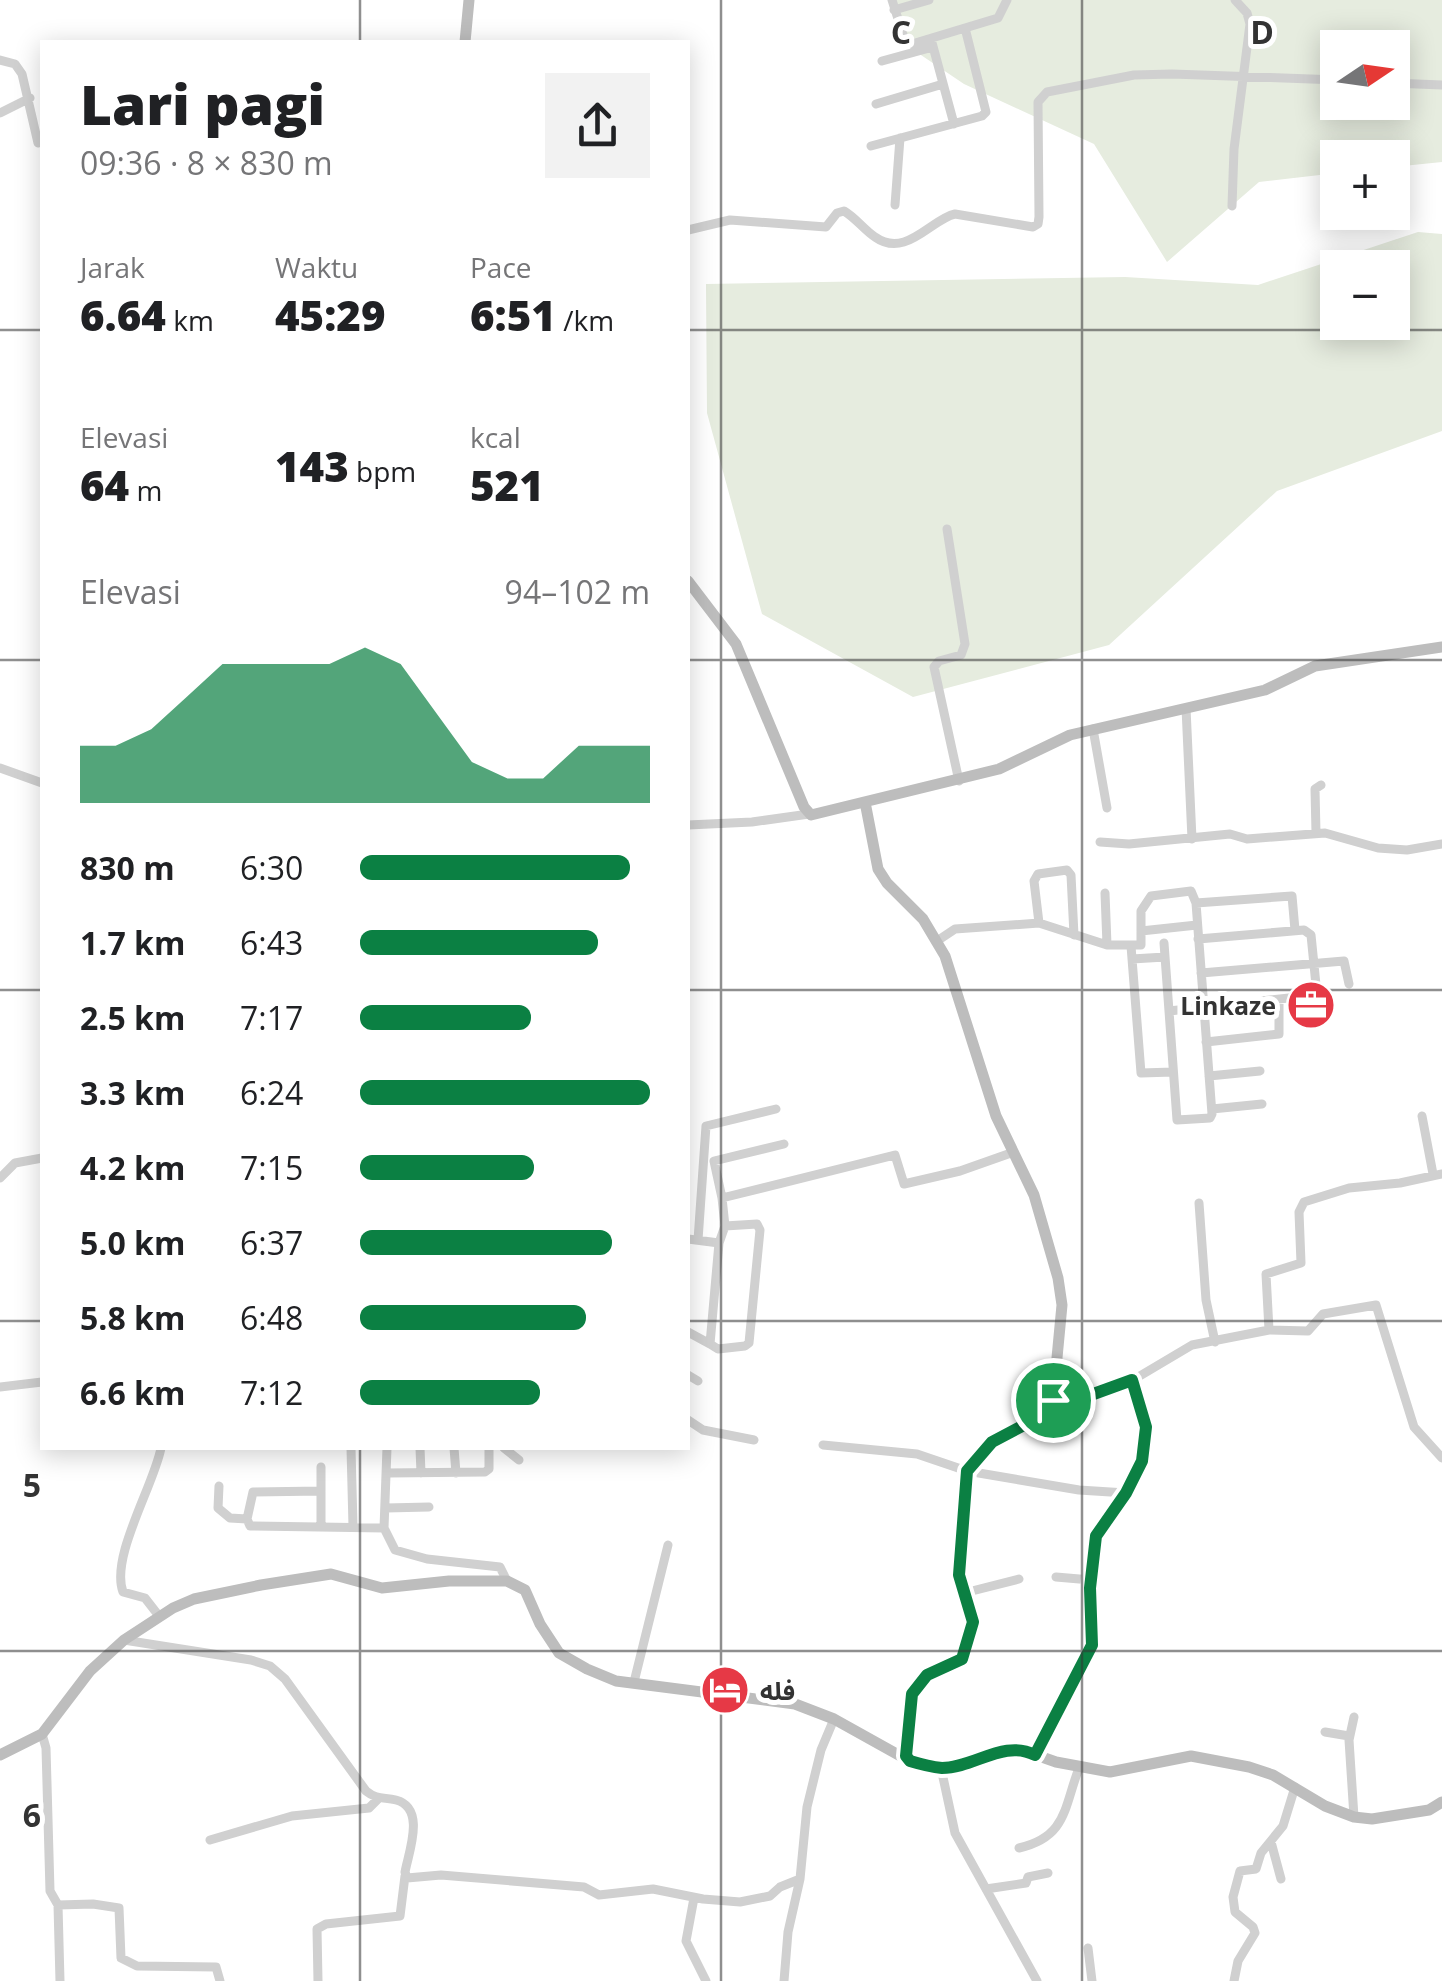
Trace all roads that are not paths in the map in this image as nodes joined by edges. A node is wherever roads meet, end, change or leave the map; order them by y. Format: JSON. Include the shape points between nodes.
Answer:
{"nodes":[{"id":1,"x":469,"y":0,"type":"edge"},
{"id":2,"x":928,"y":0,"type":"edge"},
{"id":3,"x":1007,"y":0,"type":"edge"},
{"id":4,"x":1234,"y":0,"type":"edge"},
{"id":5,"x":893,"y":5,"type":"edge"},
{"id":6,"x":965,"y":28,"type":"junction"},
{"id":7,"x":465,"y":40,"type":"edge"},
{"id":8,"x":932,"y":43,"type":"junction"},
{"id":9,"x":0,"y":60,"type":"edge"},
{"id":10,"x":882,"y":61,"type":"dead end"},
{"id":11,"x":1244,"y":76,"type":"junction"},
{"id":12,"x":1320,"y":79,"type":"edge"},
{"id":13,"x":1410,"y":83,"type":"edge"},
{"id":14,"x":943,"y":84,"type":"junction"},
{"id":15,"x":1442,"y":86,"type":"edge"},
{"id":16,"x":30,"y":98,"type":"junction"},
{"id":17,"x":876,"y":104,"type":"dead end"},
{"id":18,"x":0,"y":113,"type":"edge"},
{"id":19,"x":954,"y":124,"type":"junction"},
{"id":20,"x":900,"y":138,"type":"junction"},
{"id":21,"x":38,"y":144,"type":"dead end"},
{"id":22,"x":871,"y":146,"type":"dead end"},
{"id":23,"x":895,"y":205,"type":"dead end"},
{"id":24,"x":1232,"y":206,"type":"dead end"},
{"id":25,"x":690,"y":230,"type":"edge"},
{"id":26,"x":947,"y":529,"type":"dead end"},
{"id":27,"x":690,"y":583,"type":"edge"},
{"id":28,"x":1442,"y":647,"type":"edge"},
{"id":29,"x":1186,"y":708,"type":"junction"},
{"id":30,"x":1093,"y":729,"type":"junction"},
{"id":31,"x":0,"y":768,"type":"edge"},
{"id":32,"x":959,"y":780,"type":"junction"},
{"id":33,"x":40,"y":782,"type":"edge"},
{"id":34,"x":1321,"y":785,"type":"dead end"},
{"id":35,"x":865,"y":802,"type":"junction"},
{"id":36,"x":1107,"y":808,"type":"dead end"},
{"id":37,"x":809,"y":814,"type":"junction"},
{"id":38,"x":690,"y":825,"type":"edge"},
{"id":39,"x":1316,"y":833,"type":"junction"},
{"id":40,"x":1192,"y":839,"type":"junction"},
{"id":41,"x":1100,"y":842,"type":"dead end"},
{"id":42,"x":1442,"y":844,"type":"edge"},
{"id":43,"x":1104,"y":893,"type":"dead end"},
{"id":44,"x":1196,"y":903,"type":"junction"},
{"id":45,"x":1039,"y":923,"type":"junction"},
{"id":46,"x":1197,"y":925,"type":"junction"},
{"id":47,"x":1295,"y":930,"type":"junction"},
{"id":48,"x":1142,"y":932,"type":"junction"},
{"id":49,"x":1074,"y":935,"type":"junction"},
{"id":50,"x":1198,"y":939,"type":"junction"},
{"id":51,"x":937,"y":940,"type":"junction"},
{"id":52,"x":1164,"y":943,"type":"dead end"},
{"id":53,"x":1107,"y":946,"type":"junction"},
{"id":54,"x":1131,"y":946,"type":"junction"},
{"id":55,"x":1165,"y":956,"type":"junction"},
{"id":56,"x":1132,"y":959,"type":"junction"},
{"id":57,"x":1314,"y":964,"type":"junction"},
{"id":58,"x":1201,"y":973,"type":"junction"},
{"id":59,"x":1349,"y":984,"type":"dead end"},
{"id":60,"x":1278,"y":1001,"type":"junction"},
{"id":61,"x":1203,"y":1008,"type":"junction"},
{"id":62,"x":1169,"y":1011,"type":"junction"},
{"id":63,"x":1206,"y":1042,"type":"junction"},
{"id":64,"x":1260,"y":1071,"type":"dead end"},
{"id":65,"x":1173,"y":1072,"type":"junction"},
{"id":66,"x":1209,"y":1076,"type":"junction"},
{"id":67,"x":1262,"y":1104,"type":"dead end"},
{"id":68,"x":1212,"y":1109,"type":"junction"},
{"id":69,"x":776,"y":1110,"type":"dead end"},
{"id":70,"x":1422,"y":1116,"type":"dead end"},
{"id":71,"x":784,"y":1144,"type":"dead end"},
{"id":72,"x":704,"y":1148,"type":"junction"},
{"id":73,"x":1011,"y":1153,"type":"junction"},
{"id":74,"x":40,"y":1158,"type":"edge"},
{"id":75,"x":714,"y":1161,"type":"junction"},
{"id":76,"x":1437,"y":1174,"type":"edge"},
{"id":77,"x":0,"y":1178,"type":"edge"},
{"id":78,"x":722,"y":1198,"type":"junction"},
{"id":79,"x":1199,"y":1203,"type":"dead end"},
{"id":80,"x":724,"y":1226,"type":"junction"},
{"id":81,"x":693,"y":1240,"type":"edge"},
{"id":82,"x":719,"y":1242,"type":"junction"},
{"id":83,"x":1269,"y":1330,"type":"junction"},
{"id":84,"x":690,"y":1337,"type":"edge"},
{"id":85,"x":1214,"y":1342,"type":"junction"},
{"id":86,"x":710,"y":1344,"type":"junction"},
{"id":87,"x":690,"y":1376,"type":"edge"},
{"id":88,"x":1132,"y":1380,"type":"junction"},
{"id":89,"x":698,"y":1381,"type":"dead end"},
{"id":90,"x":40,"y":1382,"type":"edge"},
{"id":91,"x":0,"y":1387,"type":"edge"},
{"id":92,"x":1053,"y":1400,"type":"junction"},
{"id":93,"x":690,"y":1421,"type":"edge"},
{"id":94,"x":754,"y":1440,"type":"dead end"},
{"id":95,"x":823,"y":1445,"type":"dead end"},
{"id":96,"x":160,"y":1450,"type":"edge"},
{"id":97,"x":351,"y":1450,"type":"edge"},
{"id":98,"x":386,"y":1450,"type":"edge"},
{"id":99,"x":420,"y":1450,"type":"edge"},
{"id":100,"x":454,"y":1450,"type":"edge"},
{"id":101,"x":488,"y":1450,"type":"edge"},
{"id":102,"x":507,"y":1450,"type":"edge"},
{"id":103,"x":1442,"y":1458,"type":"edge"},
{"id":104,"x":520,"y":1460,"type":"dead end"},
{"id":105,"x":321,"y":1467,"type":"dead end"},
{"id":106,"x":967,"y":1471,"type":"junction"},
{"id":107,"x":388,"y":1473,"type":"junction"},
{"id":108,"x":421,"y":1473,"type":"junction"},
{"id":109,"x":456,"y":1474,"type":"junction"},
{"id":110,"x":218,"y":1486,"type":"dead end"},
{"id":111,"x":321,"y":1491,"type":"junction"},
{"id":112,"x":1126,"y":1493,"type":"junction"},
{"id":113,"x":429,"y":1507,"type":"dead end"},
{"id":114,"x":386,"y":1508,"type":"junction"},
{"id":115,"x":247,"y":1519,"type":"junction"},
{"id":116,"x":321,"y":1526,"type":"junction"},
{"id":117,"x":353,"y":1526,"type":"junction"},
{"id":118,"x":384,"y":1528,"type":"junction"},
{"id":119,"x":668,"y":1545,"type":"dead end"},
{"id":120,"x":1018,"y":1578,"type":"dead end"},
{"id":121,"x":1056,"y":1578,"type":"dead end"},
{"id":122,"x":1090,"y":1580,"type":"junction"},
{"id":123,"x":507,"y":1581,"type":"junction"},
{"id":124,"x":964,"y":1594,"type":"junction"},
{"id":125,"x":159,"y":1616,"type":"junction"},
{"id":126,"x":124,"y":1640,"type":"junction"},
{"id":127,"x":634,"y":1682,"type":"junction"},
{"id":128,"x":1354,"y":1716,"type":"dead end"},
{"id":129,"x":834,"y":1719,"type":"junction"},
{"id":130,"x":1324,"y":1732,"type":"dead end"},
{"id":131,"x":42,"y":1734,"type":"junction"},
{"id":132,"x":1349,"y":1736,"type":"junction"},
{"id":133,"x":0,"y":1755,"type":"edge"},
{"id":134,"x":1035,"y":1755,"type":"junction"},
{"id":135,"x":906,"y":1757,"type":"junction"},
{"id":136,"x":940,"y":1768,"type":"junction"},
{"id":137,"x":1079,"y":1768,"type":"junction"},
{"id":138,"x":1295,"y":1787,"type":"junction"},
{"id":139,"x":378,"y":1799,"type":"junction"},
{"id":140,"x":1442,"y":1802,"type":"edge"},
{"id":141,"x":1354,"y":1818,"type":"junction"},
{"id":142,"x":210,"y":1840,"type":"dead end"},
{"id":143,"x":1271,"y":1842,"type":"junction"},
{"id":144,"x":1019,"y":1848,"type":"dead end"},
{"id":145,"x":1048,"y":1873,"type":"dead end"},
{"id":146,"x":405,"y":1876,"type":"junction"},
{"id":147,"x":1281,"y":1879,"type":"dead end"},
{"id":148,"x":800,"y":1880,"type":"junction"},
{"id":149,"x":986,"y":1889,"type":"junction"},
{"id":150,"x":694,"y":1898,"type":"junction"},
{"id":151,"x":58,"y":1905,"type":"junction"},
{"id":152,"x":1088,"y":1948,"type":"dead end"},
{"id":153,"x":60,"y":1981,"type":"edge"},
{"id":154,"x":220,"y":1981,"type":"edge"},
{"id":155,"x":318,"y":1981,"type":"edge"},
{"id":156,"x":706,"y":1981,"type":"edge"},
{"id":157,"x":784,"y":1981,"type":"edge"},
{"id":158,"x":1036,"y":1981,"type":"edge"},
{"id":159,"x":1092,"y":1981,"type":"edge"},
{"id":160,"x":1234,"y":1981,"type":"edge"}],
"edges":[{"from":1,"to":7,"type":"street"},
{"from":2,"to":5,"type":"street"},
{"from":3,"to":6,"type":"street","via":[[998,18]]},
{"from":4,"to":11,"type":"street","via":[[1249,17]]},
{"from":5,"to":8,"type":"street","via":[[908,44]]},
{"from":6,"to":8,"type":"street"},
{"from":6,"to":19,"type":"street","via":[[986,112]]},
{"from":8,"to":10,"type":"street"},
{"from":8,"to":14,"type":"street"},
{"from":9,"to":16,"type":"street","via":[[15,64]]},
{"from":11,"to":12,"type":"street"},
{"from":11,"to":24,"type":"street"},
{"from":11,"to":25,"type":"street","via":[[1134,76],[1043,95],[1039,222],[1033,227],[955,214],[906,241],[878,240],[844,211],[825,227],[730,220]]},
{"from":13,"to":15,"type":"street"},
{"from":14,"to":17,"type":"street"},
{"from":14,"to":19,"type":"street"},
{"from":16,"to":18,"type":"street"},
{"from":16,"to":21,"type":"street"},
{"from":19,"to":20,"type":"street"},
{"from":20,"to":22,"type":"street"},
{"from":20,"to":23,"type":"street"},
{"from":26,"to":32,"type":"street","via":[[966,644],[934,667]]},
{"from":27,"to":37,"type":"street","via":[[736,644]]},
{"from":28,"to":29,"type":"street","via":[[1315,666],[1265,690]]},
{"from":29,"to":30,"type":"street"},
{"from":29,"to":40,"type":"street"},
{"from":30,"to":32,"type":"street"},
{"from":30,"to":36,"type":"street"},
{"from":31,"to":33,"type":"street"},
{"from":32,"to":35,"type":"street"},
{"from":34,"to":39,"type":"street","via":[[1315,789]]},
{"from":35,"to":37,"type":"street"},
{"from":35,"to":51,"type":"street","via":[[882,877]]},
{"from":37,"to":38,"type":"street"},
{"from":39,"to":40,"type":"street"},
{"from":39,"to":42,"type":"street","via":[[1378,848]]},
{"from":40,"to":41,"type":"street"},
{"from":43,"to":53,"type":"street"},
{"from":44,"to":46,"type":"street"},
{"from":44,"to":47,"type":"street","via":[[1290,896]]},
{"from":44,"to":48,"type":"street","via":[[1191,891],[1151,896],[1141,911]]},
{"from":45,"to":49,"type":"street"},
{"from":45,"to":49,"type":"street","via":[[1034,880],[1067,870]]},
{"from":45,"to":51,"type":"street","via":[[955,928]]},
{"from":46,"to":48,"type":"street"},
{"from":46,"to":50,"type":"street"},
{"from":47,"to":50,"type":"street"},
{"from":47,"to":57,"type":"street","via":[[1311,935]]},
{"from":48,"to":54,"type":"street","via":[[1141,945]]},
{"from":49,"to":53,"type":"street"},
{"from":50,"to":58,"type":"street"},
{"from":51,"to":73,"type":"street"},
{"from":52,"to":55,"type":"street"},
{"from":53,"to":54,"type":"street"},
{"from":54,"to":56,"type":"street"},
{"from":55,"to":56,"type":"street"},
{"from":55,"to":62,"type":"street"},
{"from":56,"to":65,"type":"street","via":[[1141,1073]]},
{"from":57,"to":58,"type":"street"},
{"from":57,"to":59,"type":"street","via":[[1344,961]]},
{"from":57,"to":60,"type":"street","via":[[1316,997]]},
{"from":58,"to":61,"type":"street"},
{"from":60,"to":61,"type":"street"},
{"from":60,"to":63,"type":"street","via":[[1277,1036]]},
{"from":61,"to":62,"type":"street"},
{"from":61,"to":63,"type":"street"},
{"from":62,"to":65,"type":"street"},
{"from":63,"to":66,"type":"street"},
{"from":64,"to":66,"type":"street"},
{"from":65,"to":68,"type":"street","via":[[1178,1121],[1210,1118]]},
{"from":66,"to":68,"type":"street"},
{"from":67,"to":68,"type":"street"},
{"from":69,"to":72,"type":"street","via":[[706,1126]]},
{"from":70,"to":76,"type":"street"},
{"from":71,"to":75,"type":"street"},
{"from":72,"to":75,"type":"street"},
{"from":72,"to":81,"type":"street"},
{"from":73,"to":78,"type":"street","via":[[904,1184],[895,1155]]},
{"from":73,"to":92,"type":"street","via":[[1030,1185],[1061,1293]]},
{"from":74,"to":77,"type":"street","via":[[15,1163]]},
{"from":75,"to":78,"type":"street"},
{"from":76,"to":83,"type":"street","via":[[1304,1202],[1302,1260],[1266,1274]]},
{"from":78,"to":80,"type":"street"},
{"from":79,"to":85,"type":"street"},
{"from":80,"to":82,"type":"street"},
{"from":80,"to":86,"type":"street","via":[[756,1224],[760,1230],[749,1343],[718,1349]]},
{"from":81,"to":82,"type":"street"},
{"from":82,"to":86,"type":"street"},
{"from":83,"to":85,"type":"street"},
{"from":83,"to":103,"type":"street","via":[[1308,1331],[1323,1314],[1376,1305],[1414,1427]]},
{"from":84,"to":86,"type":"street"},
{"from":85,"to":88,"type":"street","via":[[1186,1347]]},
{"from":87,"to":89,"type":"street"},
{"from":88,"to":92,"type":"street"},
{"from":88,"to":112,"type":"street","via":[[1146,1438]]},
{"from":90,"to":91,"type":"street"},
{"from":92,"to":106,"type":"street","via":[[1045,1414],[992,1442]]},
{"from":93,"to":94,"type":"street"},
{"from":95,"to":106,"type":"street","via":[[917,1454]]},
{"from":96,"to":125,"type":"street","via":[[120,1582],[123,1592],[144,1598]]},
{"from":97,"to":117,"type":"street"},
{"from":98,"to":107,"type":"street"},
{"from":99,"to":108,"type":"street"},
{"from":100,"to":109,"type":"street"},
{"from":101,"to":109,"type":"street","via":[[488,1472]]},
{"from":102,"to":104,"type":"street"},
{"from":105,"to":111,"type":"street"},
{"from":106,"to":112,"type":"street"},
{"from":106,"to":124,"type":"street","via":[[959,1548]]},
{"from":107,"to":108,"type":"street"},
{"from":107,"to":114,"type":"street"},
{"from":108,"to":109,"type":"street"},
{"from":110,"to":115,"type":"street","via":[[218,1508],[230,1518]]},
{"from":111,"to":115,"type":"street","via":[[253,1492]]},
{"from":111,"to":116,"type":"street"},
{"from":112,"to":122,"type":"street","via":[[1096,1536]]},
{"from":113,"to":114,"type":"street"},
{"from":114,"to":118,"type":"street"},
{"from":115,"to":116,"type":"street","via":[[252,1526]]},
{"from":116,"to":117,"type":"street"},
{"from":117,"to":118,"type":"street"},
{"from":118,"to":123,"type":"street","via":[[396,1550],[500,1567]]},
{"from":119,"to":127,"type":"street"},
{"from":120,"to":124,"type":"street"},
{"from":121,"to":122,"type":"street"},
{"from":122,"to":134,"type":"street","via":[[1092,1645]]},
{"from":123,"to":125,"type":"street","via":[[382,1588],[317,1574],[194,1600]]},
{"from":123,"to":127,"type":"street","via":[[525,1590],[564,1657]]},
{"from":124,"to":135,"type":"street","via":[[973,1616],[967,1650],[958,1662],[927,1675],[912,1694]]},
{"from":125,"to":126,"type":"street"},
{"from":126,"to":131,"type":"street","via":[[90,1671]]},
{"from":126,"to":139,"type":"street","via":[[270,1666]]},
{"from":127,"to":129,"type":"street","via":[[779,1700]]},
{"from":128,"to":132,"type":"street"},
{"from":129,"to":135,"type":"street"},
{"from":129,"to":148,"type":"street","via":[[806,1807]]},
{"from":130,"to":132,"type":"street"},
{"from":131,"to":133,"type":"street"},
{"from":131,"to":151,"type":"street","via":[[50,1892]]},
{"from":132,"to":141,"type":"street"},
{"from":134,"to":136,"type":"street","via":[[1008,1750]]},
{"from":134,"to":137,"type":"street"},
{"from":135,"to":136,"type":"street"},
{"from":136,"to":149,"type":"street","via":[[956,1833]]},
{"from":137,"to":138,"type":"street","via":[[1110,1772],[1191,1756],[1249,1767]]},
{"from":137,"to":144,"type":"street","via":[[1057,1829]]},
{"from":138,"to":141,"type":"street"},
{"from":138,"to":143,"type":"street"},
{"from":139,"to":142,"type":"street","via":[[369,1808],[292,1816]]},
{"from":139,"to":146,"type":"street","via":[[397,1800],[412,1814]]},
{"from":140,"to":141,"type":"street","via":[[1429,1810]]},
{"from":143,"to":147,"type":"street"},
{"from":143,"to":160,"type":"street","via":[[1256,1869],[1240,1872],[1233,1894],[1235,1912],[1255,1933]]},
{"from":145,"to":149,"type":"street"},
{"from":146,"to":150,"type":"street","via":[[584,1887],[599,1895],[653,1889]]},
{"from":146,"to":155,"type":"street","via":[[400,1916],[317,1928]]},
{"from":148,"to":150,"type":"street","via":[[761,1900]]},
{"from":148,"to":157,"type":"street"},
{"from":149,"to":158,"type":"street"},
{"from":150,"to":156,"type":"street","via":[[686,1941]]},
{"from":151,"to":153,"type":"street"},
{"from":151,"to":154,"type":"street","via":[[119,1908],[121,1958],[137,1966],[216,1967]]},
{"from":152,"to":159,"type":"street"}]}
